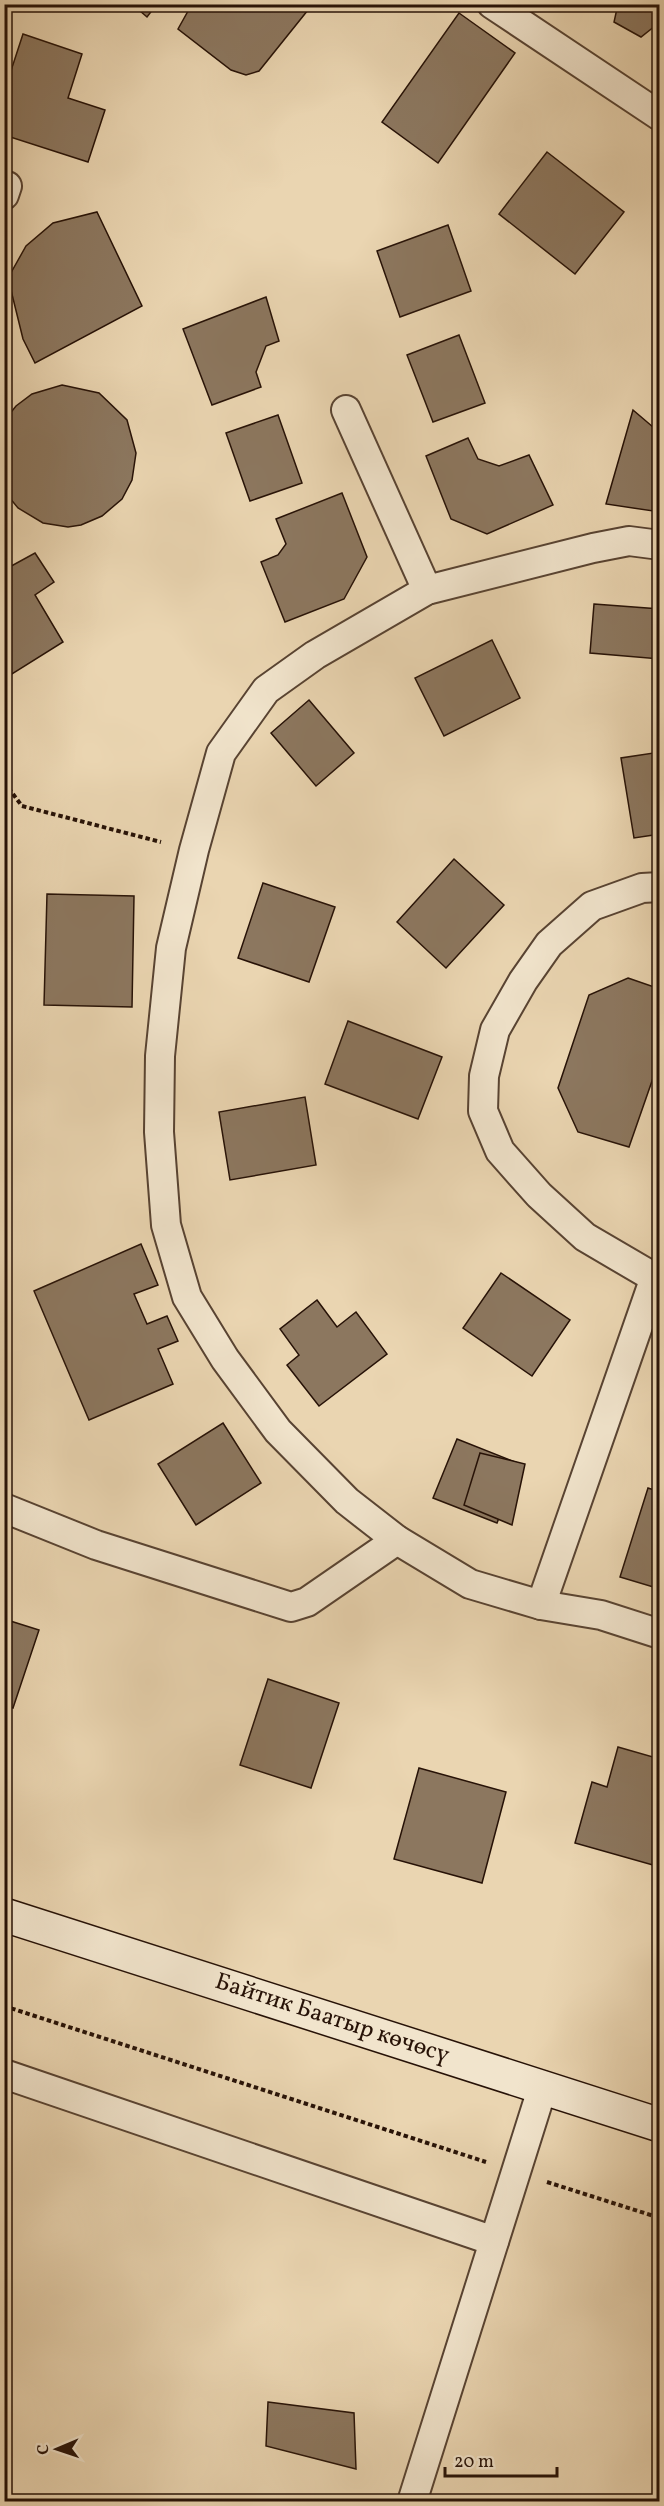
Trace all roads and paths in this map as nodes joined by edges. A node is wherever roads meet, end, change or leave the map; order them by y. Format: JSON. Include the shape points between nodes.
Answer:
{"nodes":[{"id":1,"x":492,"y":4,"type":"edge"},
{"id":2,"x":660,"y":116,"type":"edge"},
{"id":3,"x":4,"y":185,"type":"edge"},
{"id":4,"x":4,"y":195,"type":"edge"},
{"id":5,"x":346,"y":410,"type":"dead end"},
{"id":6,"x":660,"y":545,"type":"edge"},
{"id":7,"x":427,"y":590,"type":"junction"},
{"id":8,"x":4,"y":782,"type":"edge"},
{"id":9,"x":194,"y":850,"type":"junction"},
{"id":10,"x":660,"y":887,"type":"edge"},
{"id":11,"x":657,"y":1280,"type":"edge"},
{"id":12,"x":4,"y":1508,"type":"edge"},
{"id":13,"x":397,"y":1540,"type":"junction"},
{"id":14,"x":541,"y":1605,"type":"junction"},
{"id":15,"x":660,"y":1634,"type":"edge"},
{"id":16,"x":4,"y":1915,"type":"edge"},
{"id":17,"x":4,"y":2006,"type":"edge"},
{"id":18,"x":4,"y":2074,"type":"edge"},
{"id":19,"x":543,"y":2086,"type":"junction"},
{"id":20,"x":660,"y":2125,"type":"edge"},
{"id":21,"x":516,"y":2172,"type":"junction"},
{"id":22,"x":660,"y":2218,"type":"edge"},
{"id":23,"x":494,"y":2241,"type":"junction"},
{"id":24,"x":412,"y":2502,"type":"edge"}],
"edges":[{"from":1,"to":2,"type":"street"},
{"from":3,"to":4,"type":"street","via":[[8,186]]},
{"from":5,"to":7,"type":"street"},
{"from":6,"to":7,"type":"street","via":[[629,541]]},
{"from":7,"to":9,"type":"street","via":[[315,655],[266,690],[221,753]]},
{"from":8,"to":9,"type":"path","via":[[22,806]]},
{"from":9,"to":13,"type":"street","via":[[171,948],[160,1056],[159,1132],[166,1225],[187,1297],[225,1359],[278,1431],[346,1501]]},
{"from":10,"to":11,"type":"street","via":[[642,888],[592,906],[549,944],[495,1030],[484,1076],[483,1111],[500,1151],[539,1195],[585,1237]]},
{"from":11,"to":14,"type":"street"},
{"from":12,"to":13,"type":"street","via":[[96,1545],[291,1607],[307,1602]]},
{"from":13,"to":14,"type":"street","via":[[470,1584]]},
{"from":14,"to":15,"type":"street","via":[[601,1615]]},
{"from":16,"to":19,"type":"main road","name":"Байтик Баатыр көчөсү"},
{"from":17,"to":21,"type":"path"},
{"from":18,"to":23,"type":"street"},
{"from":19,"to":20,"type":"main road","name":"Байтик Баатыр көчөсү"},
{"from":19,"to":21,"type":"street"},
{"from":21,"to":22,"type":"path"},
{"from":21,"to":23,"type":"street"},
{"from":23,"to":24,"type":"street"}]}
